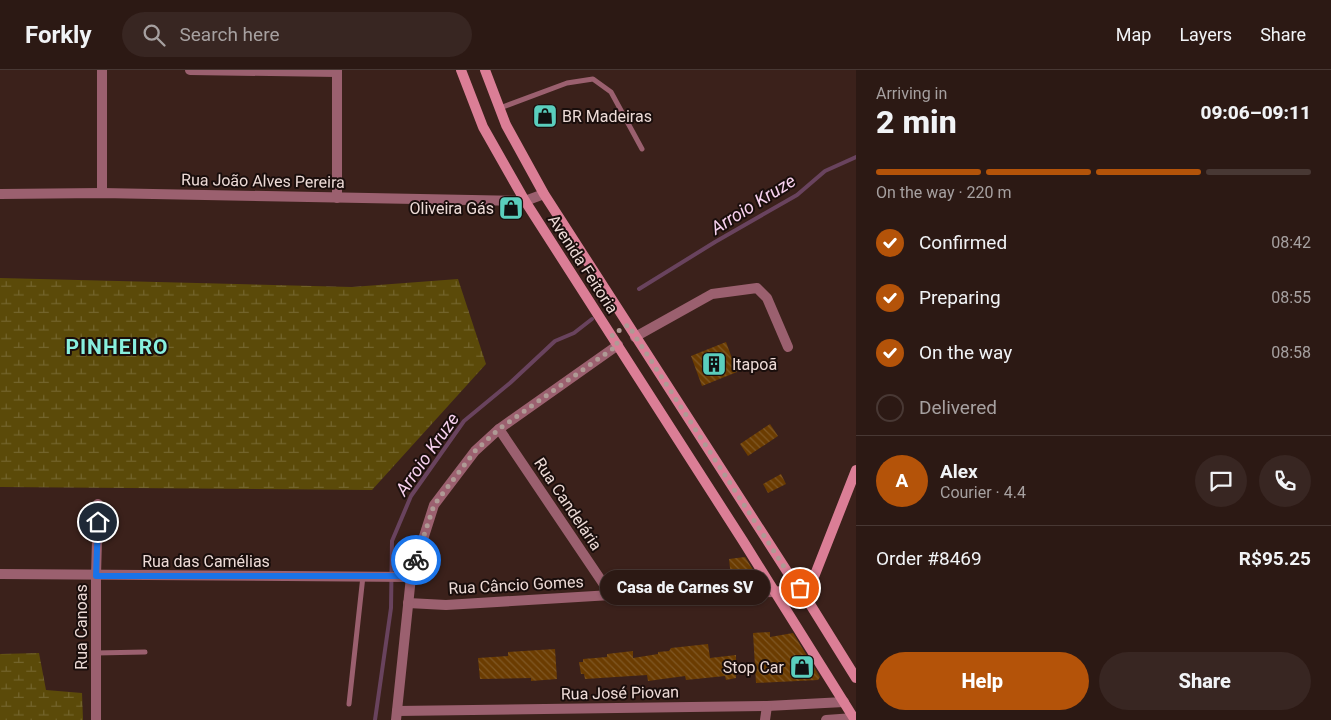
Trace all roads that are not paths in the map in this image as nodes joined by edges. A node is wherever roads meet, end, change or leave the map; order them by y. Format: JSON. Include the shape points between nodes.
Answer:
{"nodes":[{"id":1,"x":102,"y":70,"type":"edge"},
{"id":2,"x":190,"y":70,"type":"edge"},
{"id":3,"x":460,"y":70,"type":"edge"},
{"id":4,"x":485,"y":70,"type":"edge"},
{"id":5,"x":337,"y":71,"type":"edge"},
{"id":6,"x":500,"y":108,"type":"junction"},
{"id":7,"x":642,"y":150,"type":"dead end"},
{"id":8,"x":102,"y":193,"type":"junction"},
{"id":9,"x":0,"y":194,"type":"edge"},
{"id":10,"x":544,"y":194,"type":"junction"},
{"id":11,"x":336,"y":198,"type":"junction"},
{"id":12,"x":524,"y":201,"type":"junction"},
{"id":13,"x":628,"y":325,"type":"junction"},
{"id":14,"x":612,"y":335,"type":"junction"},
{"id":15,"x":635,"y":337,"type":"junction"},
{"id":16,"x":618,"y":345,"type":"junction"},
{"id":17,"x":788,"y":347,"type":"dead end"},
{"id":18,"x":499,"y":429,"type":"junction"},
{"id":19,"x":856,"y":470,"type":"edge"},
{"id":20,"x":98,"y":504,"type":"dead end"},
{"id":21,"x":0,"y":574,"type":"edge"},
{"id":22,"x":96,"y":576,"type":"junction"},
{"id":23,"x":364,"y":576,"type":"junction"},
{"id":24,"x":411,"y":576,"type":"junction"},
{"id":25,"x":800,"y":588,"type":"junction"},
{"id":26,"x":774,"y":592,"type":"junction"},
{"id":27,"x":611,"y":595,"type":"junction"},
{"id":28,"x":408,"y":603,"type":"junction"},
{"id":29,"x":145,"y":652,"type":"dead end"},
{"id":30,"x":96,"y":653,"type":"junction"},
{"id":31,"x":856,"y":678,"type":"edge"},
{"id":32,"x":844,"y":702,"type":"junction"},
{"id":33,"x":349,"y":704,"type":"dead end"},
{"id":34,"x":766,"y":706,"type":"junction"},
{"id":35,"x":396,"y":716,"type":"edge"},
{"id":36,"x":855,"y":719,"type":"edge"},
{"id":37,"x":96,"y":720,"type":"edge"},
{"id":38,"x":766,"y":720,"type":"edge"},
{"id":39,"x":826,"y":720,"type":"edge"}],
"edges":[{"from":1,"to":8,"type":"street"},
{"from":2,"to":5,"type":"street"},
{"from":3,"to":12,"type":"main road","name":"Avenida Feitoria","via":[[483,127]]},
{"from":4,"to":6,"type":"main road","name":"Avenida Feitoria"},
{"from":5,"to":11,"type":"street"},
{"from":6,"to":7,"type":"lane","via":[[567,83],[593,79],[611,92]]},
{"from":6,"to":10,"type":"main road","name":"Avenida Feitoria"},
{"from":8,"to":9,"type":"street","name":"Rua João Alves Pereira"},
{"from":8,"to":11,"type":"street","name":"Rua João Alves Pereira"},
{"from":10,"to":12,"type":"street"},
{"from":10,"to":13,"type":"main road","name":"Avenida Feitoria"},
{"from":11,"to":12,"type":"street","name":"Rua João Alves Pereira"},
{"from":12,"to":14,"type":"main road","name":"Avenida Feitoria"},
{"from":13,"to":14,"type":"main road"},
{"from":13,"to":15,"type":"main road","name":"Avenida Feitoria"},
{"from":14,"to":16,"type":"main road","name":"Avenida Feitoria"},
{"from":15,"to":17,"type":"street","via":[[712,294],[757,288],[767,298]]},
{"from":15,"to":25,"type":"main road","name":"Avenida Feitoria"},
{"from":16,"to":18,"type":"street"},
{"from":16,"to":26,"type":"main road","name":"Avenida Feitoria"},
{"from":18,"to":24,"type":"street","via":[[475,451],[434,505]]},
{"from":18,"to":27,"type":"street","name":"Rua Candelária"},
{"from":19,"to":25,"type":"main road","via":[[814,577]]},
{"from":20,"to":22,"type":"street","name":"Rua Canoas"},
{"from":21,"to":22,"type":"street","name":"Rua das Camélias"},
{"from":22,"to":23,"type":"street","name":"Rua das Camélias"},
{"from":22,"to":30,"type":"street","name":"Rua Canoas"},
{"from":23,"to":24,"type":"street","name":"Rua das Camélias"},
{"from":23,"to":33,"type":"lane"},
{"from":24,"to":28,"type":"street"},
{"from":25,"to":26,"type":"main road"},
{"from":25,"to":31,"type":"main road","name":"Avenida Feitoria"},
{"from":26,"to":27,"type":"street","name":"Rua Câncio Gomes"},
{"from":26,"to":32,"type":"main road","name":"Avenida Feitoria"},
{"from":27,"to":28,"type":"street","name":"Rua Câncio Gomes","via":[[446,605]]},
{"from":28,"to":35,"type":"street"},
{"from":29,"to":30,"type":"lane"},
{"from":30,"to":37,"type":"street","name":"Rua Canoas"},
{"from":32,"to":34,"type":"street","name":"Rua José Piovan"},
{"from":32,"to":36,"type":"main road","name":"Avenida Feitoria"},
{"from":34,"to":35,"type":"street","name":"Rua José Piovan"},
{"from":34,"to":38,"type":"street"},
{"from":36,"to":39,"type":"street"}]}
